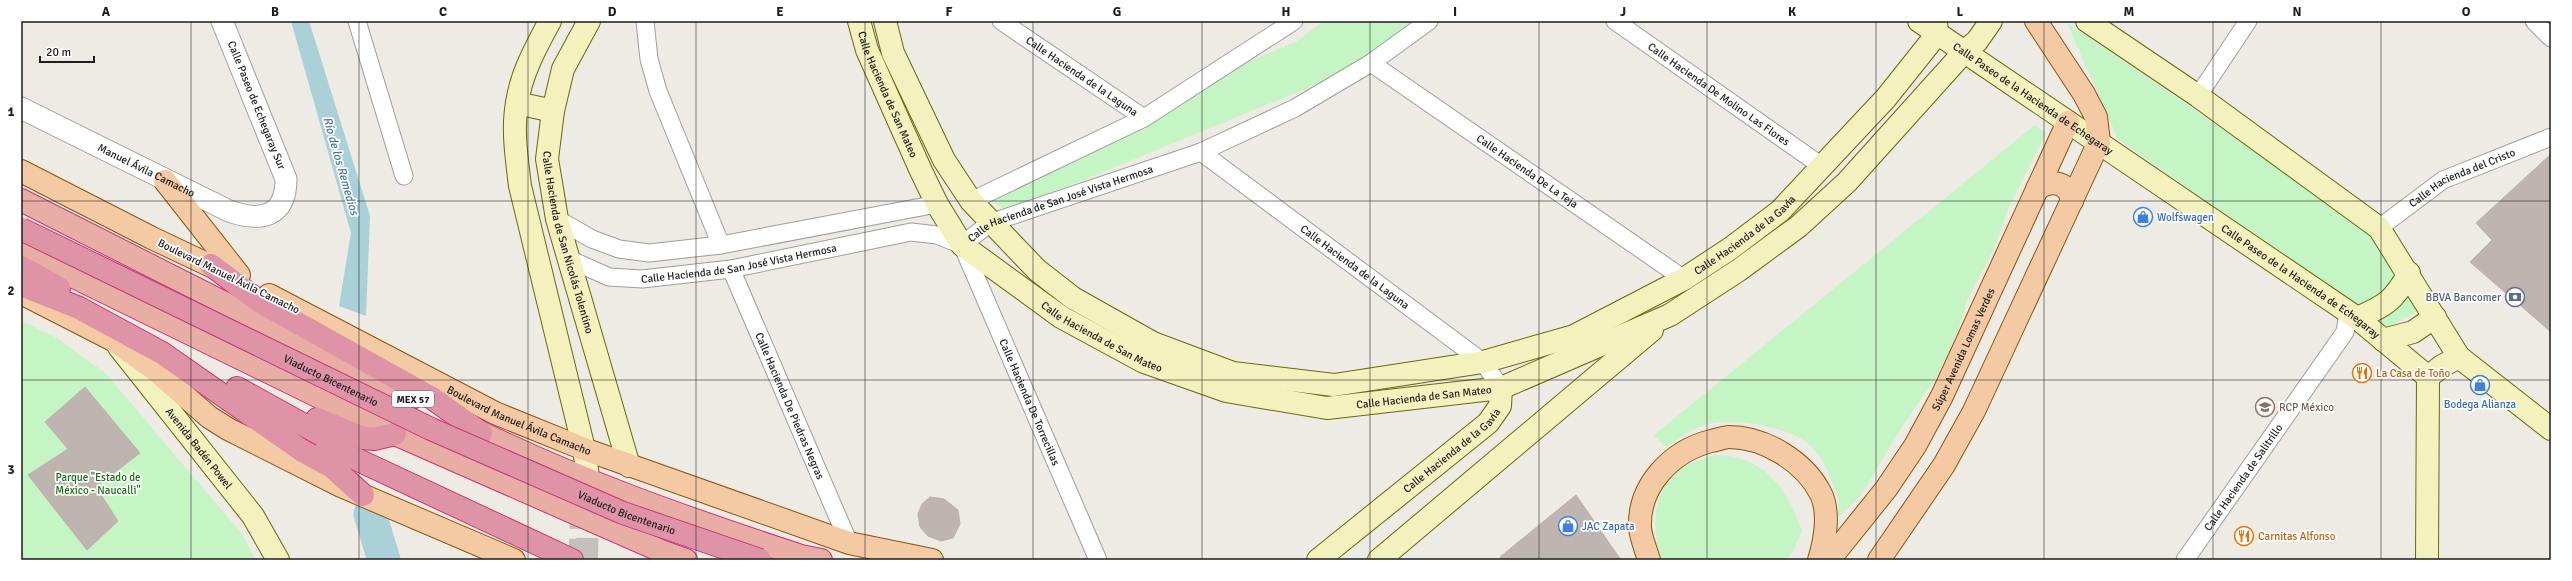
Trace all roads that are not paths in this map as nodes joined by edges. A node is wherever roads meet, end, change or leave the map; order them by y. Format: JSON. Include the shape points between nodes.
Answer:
{"nodes":[{"id":1,"x":222,"y":21,"type":"edge"},
{"id":2,"x":356,"y":21,"type":"edge"},
{"id":3,"x":550,"y":21,"type":"edge"},
{"id":4,"x":588,"y":21,"type":"edge"},
{"id":5,"x":645,"y":21,"type":"edge"},
{"id":6,"x":859,"y":21,"type":"edge"},
{"id":7,"x":885,"y":21,"type":"edge"},
{"id":8,"x":1001,"y":21,"type":"edge"},
{"id":9,"x":1294,"y":21,"type":"edge"},
{"id":10,"x":1429,"y":21,"type":"edge"},
{"id":11,"x":1615,"y":21,"type":"edge"},
{"id":12,"x":1919,"y":21,"type":"edge"},
{"id":13,"x":1991,"y":21,"type":"edge"},
{"id":14,"x":2036,"y":21,"type":"edge"},
{"id":15,"x":2087,"y":21,"type":"edge"},
{"id":16,"x":2248,"y":21,"type":"edge"},
{"id":17,"x":2534,"y":21,"type":"edge"},
{"id":18,"x":1937,"y":28,"type":"edge"},
{"id":19,"x":2551,"y":38,"type":"edge"},
{"id":20,"x":1965,"y":51,"type":"junction"},
{"id":21,"x":1371,"y":62,"type":"junction"},
{"id":22,"x":2198,"y":96,"type":"junction"},
{"id":23,"x":517,"y":103,"type":"junction"},
{"id":24,"x":21,"y":108,"type":"edge"},
{"id":25,"x":553,"y":111,"type":"junction"},
{"id":26,"x":1144,"y":118,"type":"junction"},
{"id":27,"x":2068,"y":122,"type":"junction"},
{"id":28,"x":2551,"y":137,"type":"edge"},
{"id":29,"x":2099,"y":142,"type":"junction"},
{"id":30,"x":1201,"y":152,"type":"junction"},
{"id":31,"x":944,"y":160,"type":"junction"},
{"id":32,"x":1823,"y":166,"type":"junction"},
{"id":33,"x":21,"y":171,"type":"edge"},
{"id":34,"x":921,"y":171,"type":"junction"},
{"id":35,"x":404,"y":176,"type":"dead end"},
{"id":36,"x":165,"y":181,"type":"junction"},
{"id":37,"x":2037,"y":190,"type":"junction"},
{"id":38,"x":21,"y":200,"type":"edge"},
{"id":39,"x":971,"y":201,"type":"junction"},
{"id":40,"x":2072,"y":201,"type":"junction"},
{"id":41,"x":937,"y":204,"type":"junction"},
{"id":42,"x":274,"y":211,"type":"joint"},
{"id":43,"x":557,"y":219,"type":"junction"},
{"id":44,"x":990,"y":223,"type":"junction"},
{"id":45,"x":21,"y":228,"type":"edge"},
{"id":46,"x":2379,"y":228,"type":"junction"},
{"id":47,"x":962,"y":244,"type":"junction"},
{"id":48,"x":721,"y":245,"type":"junction"},
{"id":49,"x":21,"y":251,"type":"edge"},
{"id":50,"x":570,"y":259,"type":"junction"},
{"id":51,"x":211,"y":265,"type":"junction"},
{"id":52,"x":21,"y":267,"type":"edge"},
{"id":53,"x":731,"y":269,"type":"junction"},
{"id":54,"x":2409,"y":273,"type":"junction"},
{"id":55,"x":1684,"y":279,"type":"junction"},
{"id":56,"x":246,"y":284,"type":"junction"},
{"id":57,"x":21,"y":285,"type":"edge"},
{"id":58,"x":1660,"y":292,"type":"junction"},
{"id":59,"x":21,"y":293,"type":"edge"},
{"id":60,"x":1670,"y":315,"type":"junction"},
{"id":61,"x":2352,"y":316,"type":"junction"},
{"id":62,"x":2435,"y":317,"type":"junction"},
{"id":63,"x":113,"y":340,"type":"junction"},
{"id":64,"x":2383,"y":340,"type":"junction"},
{"id":65,"x":2459,"y":357,"type":"junction"},
{"id":66,"x":1483,"y":362,"type":"junction"},
{"id":67,"x":2428,"y":377,"type":"junction"},
{"id":68,"x":1502,"y":388,"type":"junction"},
{"id":69,"x":254,"y":407,"type":"junction"},
{"id":70,"x":310,"y":416,"type":"junction"},
{"id":71,"x":2551,"y":429,"type":"edge"},
{"id":72,"x":481,"y":433,"type":"junction"},
{"id":73,"x":395,"y":434,"type":"junction"},
{"id":74,"x":314,"y":444,"type":"junction"},
{"id":75,"x":585,"y":466,"type":"junction"},
{"id":76,"x":630,"y":466,"type":"junction"},
{"id":77,"x":363,"y":495,"type":"junction"},
{"id":78,"x":849,"y":543,"type":"junction"},
{"id":79,"x":278,"y":560,"type":"edge"},
{"id":80,"x":514,"y":560,"type":"edge"},
{"id":81,"x":572,"y":560,"type":"edge"},
{"id":82,"x":686,"y":560,"type":"edge"},
{"id":83,"x":760,"y":560,"type":"edge"},
{"id":84,"x":821,"y":560,"type":"edge"},
{"id":85,"x":932,"y":560,"type":"edge"},
{"id":86,"x":1098,"y":560,"type":"edge"},
{"id":87,"x":1318,"y":560,"type":"edge"},
{"id":88,"x":1379,"y":560,"type":"edge"},
{"id":89,"x":1649,"y":560,"type":"edge"},
{"id":90,"x":1819,"y":560,"type":"edge"},
{"id":91,"x":1829,"y":560,"type":"edge"},
{"id":92,"x":1879,"y":560,"type":"edge"},
{"id":93,"x":2185,"y":560,"type":"edge"},
{"id":94,"x":2427,"y":560,"type":"edge"}],
"edges":[{"from":1,"to":42,"type":"street","name":"Calle Paseo de Echegaray Sur","via":[[286,179],[286,192]]},
{"from":2,"to":35,"type":"street"},
{"from":3,"to":23,"type":"main road","via":[[532,55]]},
{"from":4,"to":25,"type":"main road","name":"Calle Hacienda de San Nicolás Tolentino","via":[[563,70]]},
{"from":5,"to":48,"type":"street","via":[[649,59],[658,91]]},
{"from":6,"to":34,"type":"main road","name":"Calle Hacienda de San Mateo","via":[[867,50]]},
{"from":7,"to":31,"type":"main road","name":"Calle Hacienda de San Mateo","via":[[893,53]]},
{"from":8,"to":26,"type":"street","name":"Calle Hacienda de la Laguna"},
{"from":9,"to":26,"type":"street"},
{"from":10,"to":21,"type":"street","name":"Calle Hacienda de San José Vista Hermosa"},
{"from":11,"to":32,"type":"street","name":"Calle Hacienda De Molino Las Flores"},
{"from":12,"to":18,"type":"main road","name":"Calle Paseo de la Hacienda de Echegaray"},
{"from":13,"to":20,"type":"main road","via":[[1977,41]]},
{"from":14,"to":29,"type":"main road","via":[[2084,94],[2096,117]]},
{"from":15,"to":22,"type":"main road"},
{"from":16,"to":22,"type":"street"},
{"from":17,"to":19,"type":"street"},
{"from":18,"to":20,"type":"main road","name":"Calle Paseo de la Hacienda de Echegaray"},
{"from":18,"to":32,"type":"main road","name":"Calle Hacienda de la Gavia","via":[[1886,98]]},
{"from":20,"to":27,"type":"main road","name":"Calle Paseo de la Hacienda de Echegaray"},
{"from":20,"to":60,"type":"main road","via":[[1846,182],[1799,226],[1739,270]]},
{"from":21,"to":30,"type":"street","name":"Calle Hacienda de San José Vista Hermosa","via":[[1295,108]]},
{"from":21,"to":55,"type":"street","name":"Calle Hacienda De La Teja"},
{"from":22,"to":46,"type":"main road"},
{"from":23,"to":25,"type":"main road"},
{"from":23,"to":75,"type":"main road","via":[[516,146],[520,186]]},
{"from":24,"to":36,"type":"street","name":"Manuel Ávila Camacho"},
{"from":25,"to":43,"type":"main road","name":"Calle Hacienda de San Nicolás Tolentino","via":[[547,159]]},
{"from":26,"to":39,"type":"street"},
{"from":27,"to":29,"type":"main road","name":"Calle Paseo de la Hacienda de Echegaray"},
{"from":27,"to":37,"type":"main road","name":"Súper Avenida Lomas Verdes"},
{"from":28,"to":46,"type":"street","name":"Calle Hacienda del Cristo","via":[[2443,180]]},
{"from":29,"to":40,"type":"main road"},
{"from":29,"to":61,"type":"main road","name":"Calle Paseo de la Hacienda de Echegaray"},
{"from":30,"to":44,"type":"street","name":"Calle Hacienda de San José Vista Hermosa"},
{"from":30,"to":66,"type":"street","name":"Calle Hacienda de la Laguna"},
{"from":31,"to":34,"type":"street"},
{"from":31,"to":39,"type":"main road","name":"Calle Hacienda de San Mateo"},
{"from":32,"to":55,"type":"main road","name":"Calle Hacienda de la Gavia","via":[[1780,211]]},
{"from":33,"to":51,"type":"main road","name":"Boulevard Manuel Ávila Camacho"},
{"from":34,"to":41,"type":"main road","name":"Calle Hacienda de San Mateo"},
{"from":36,"to":42,"type":"street","name":"Manuel Ávila Camacho","via":[[241,215],[264,217]]},
{"from":36,"to":56,"type":"main road"},
{"from":37,"to":40,"type":"main road","via":[[2049,183],[2061,184],[2069,191]]},
{"from":37,"to":91,"type":"main road","name":"Súper Avenida Lomas Verdes","via":[[1942,396],[1915,446],[1886,489]]},
{"from":38,"to":72,"type":"highway","number":"MEX 57"},
{"from":39,"to":44,"type":"main road","name":"Calle Hacienda de San Mateo"},
{"from":40,"to":92,"type":"main road","via":[[1974,411],[1944,465]]},
{"from":41,"to":47,"type":"main road","name":"Calle Hacienda de San Mateo"},
{"from":41,"to":48,"type":"street","name":"Calle Hacienda de San José Vista Hermosa"},
{"from":43,"to":48,"type":"street","name":"Calle Hacienda de San José Vista Hermosa","via":[[592,239],[620,249],[649,253]]},
{"from":43,"to":50,"type":"main road","name":"Calle Hacienda de San Nicolás Tolentino"},
{"from":44,"to":47,"type":"street","name":"Calle Hacienda de San José Vista Hermosa"},
{"from":44,"to":66,"type":"main road","name":"Calle Hacienda de San Mateo","via":[[1037,270],[1073,298],[1153,343],[1233,373],[1334,385]]},
{"from":45,"to":83,"type":"highway","name":"Viaducto Bicentenario","bridge":true,"via":[[431,429],[623,513]]},
{"from":46,"to":54,"type":"main road"},
{"from":47,"to":53,"type":"street","name":"Calle Hacienda de San José Vista Hermosa","via":[[937,235],[911,232]]},
{"from":47,"to":68,"type":"main road","name":"Calle Hacienda de San Mateo","via":[[1068,320],[1144,362],[1226,391],[1327,408]]},
{"from":47,"to":86,"type":"street","name":"Calle Hacienda De Torrecillas"},
{"from":49,"to":73,"type":"highway"},
{"from":50,"to":53,"type":"street","name":"Calle Hacienda de San José Vista Hermosa","via":[[609,277],[642,279]]},
{"from":50,"to":76,"type":"main road","name":"Calle Hacienda de San Nicolás Tolentino"},
{"from":51,"to":56,"type":"main road","name":"Boulevard Manuel Ávila Camacho"},
{"from":51,"to":72,"type":"highway","via":[[260,302],[432,398]]},
{"from":52,"to":69,"type":"highway"},
{"from":53,"to":78,"type":"street","name":"Calle Hacienda De Piedras Negras"},
{"from":54,"to":61,"type":"main road","via":[[2398,294],[2389,303]]},
{"from":54,"to":62,"type":"main road"},
{"from":55,"to":58,"type":"main road","name":"Calle Hacienda de la Gavia"},
{"from":56,"to":75,"type":"main road","name":"Boulevard Manuel Ávila Camacho","via":[[495,413]]},
{"from":57,"to":69,"type":"highway","via":[[79,308],[119,328],[162,353],[221,396]]},
{"from":58,"to":60,"type":"street"},
{"from":58,"to":66,"type":"main road","name":"Calle Hacienda de la Gavia","via":[[1574,336]]},
{"from":59,"to":63,"type":"main road"},
{"from":60,"to":68,"type":"main road"},
{"from":60,"to":88,"type":"main road"},
{"from":61,"to":64,"type":"main road","name":"Calle Paseo de la Hacienda de Echegaray"},
{"from":61,"to":93,"type":"street","name":"Calle Hacienda de Salitrillo","via":[[2345,332]]},
{"from":62,"to":64,"type":"main road","via":[[2413,332]]},
{"from":62,"to":65,"type":"main road"},
{"from":63,"to":77,"type":"main road","via":[[154,369],[209,417],[228,429]]},
{"from":63,"to":79,"type":"main road","name":"Avenida Badén Powel","via":[[253,516]]},
{"from":64,"to":67,"type":"main road","name":"Calle Paseo de la Hacienda de Echegaray"},
{"from":65,"to":67,"type":"main road"},
{"from":65,"to":71,"type":"main road"},
{"from":66,"to":68,"type":"street","name":"Calle Hacienda de la Laguna"},
{"from":67,"to":94,"type":"main road"},
{"from":68,"to":87,"type":"main road","name":"Calle Hacienda de la Gavia","via":[[1500,406],[1488,424]]},
{"from":69,"to":70,"type":"highway","via":[[270,400]]},
{"from":69,"to":74,"type":"highway"},
{"from":70,"to":73,"type":"highway","via":[[363,438],[374,439]]},
{"from":70,"to":74,"type":"highway"},
{"from":72,"to":84,"type":"highway","number":"MEX 57","via":[[562,471],[625,496],[801,556]]},
{"from":73,"to":82,"type":"highway"},
{"from":74,"to":77,"type":"highway","via":[[332,466]]},
{"from":74,"to":81,"type":"highway","via":[[327,450],[341,452]]},
{"from":75,"to":76,"type":"main road","name":"Boulevard Manuel Ávila Camacho"},
{"from":76,"to":78,"type":"main road","name":"Boulevard Manuel Ávila Camacho"},
{"from":77,"to":80,"type":"main road"},
{"from":78,"to":85,"type":"main road","name":"Boulevard Manuel Ávila Camacho"},
{"from":89,"to":90,"type":"main road","via":[[1640,527],[1646,492],[1669,461],[1700,444],[1729,437],[1763,443],[1788,457],[1807,474],[1822,495],[1826,526]]}]}
